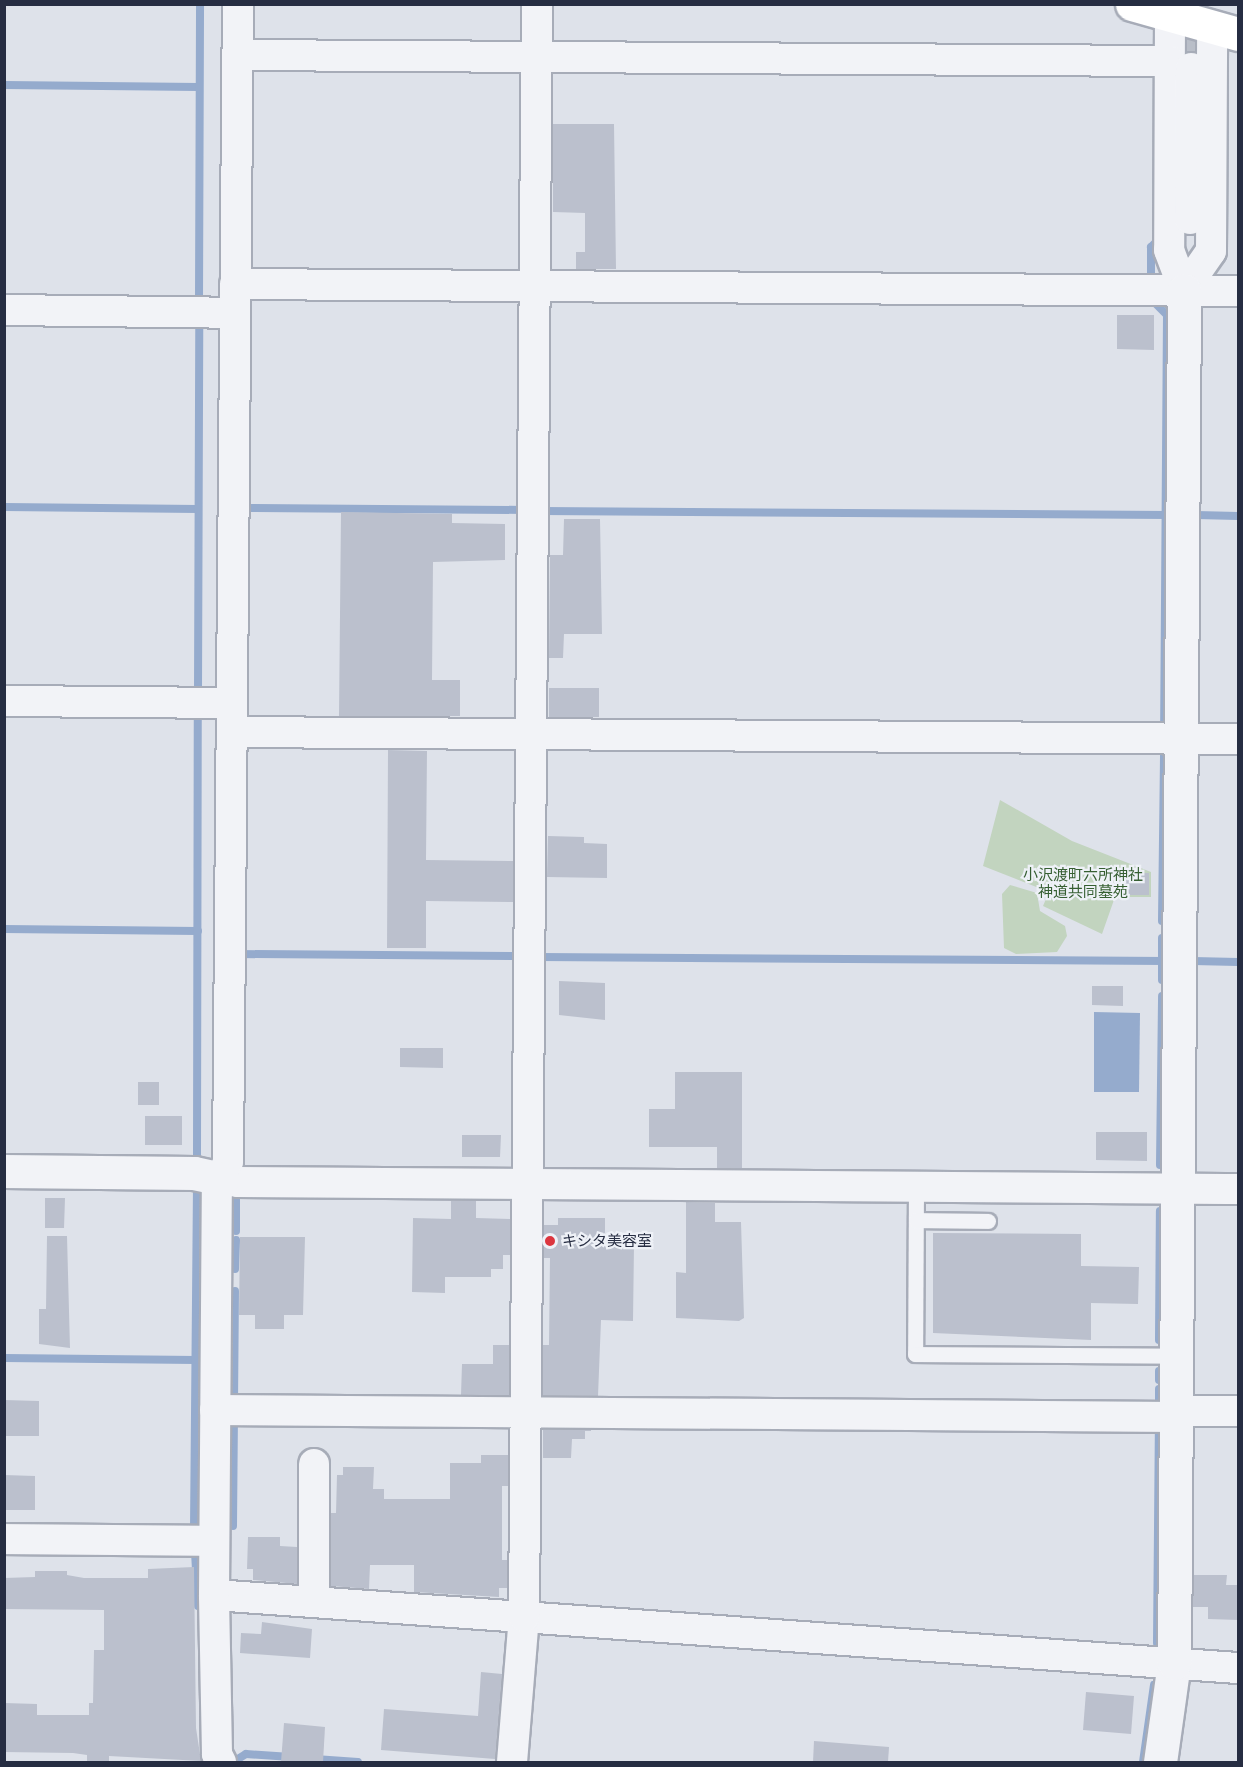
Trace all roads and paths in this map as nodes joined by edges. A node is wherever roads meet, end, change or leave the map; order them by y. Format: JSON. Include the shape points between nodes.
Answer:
{"nodes":[{"id":1,"x":238,"y":4,"type":"edge"},
{"id":2,"x":537,"y":4,"type":"edge"},
{"id":3,"x":1132,"y":4,"type":"edge"},
{"id":4,"x":1170,"y":15,"type":"junction"},
{"id":5,"x":1226,"y":30,"type":"edge"},
{"id":6,"x":237,"y":55,"type":"junction"},
{"id":7,"x":536,"y":57,"type":"junction"},
{"id":8,"x":1180,"y":65,"type":"junction"},
{"id":9,"x":535,"y":286,"type":"junction"},
{"id":10,"x":1184,"y":290,"type":"junction"},
{"id":11,"x":1239,"y":291,"type":"edge"},
{"id":12,"x":235,"y":298,"type":"junction"},
{"id":13,"x":4,"y":310,"type":"edge"},
{"id":14,"x":4,"y":701,"type":"edge"},
{"id":15,"x":232,"y":717,"type":"junction"},
{"id":16,"x":531,"y":734,"type":"junction"},
{"id":17,"x":1181,"y":739,"type":"junction"},
{"id":18,"x":1239,"y":739,"type":"edge"},
{"id":19,"x":4,"y":1171,"type":"edge"},
{"id":20,"x":222,"y":1179,"type":"junction"},
{"id":21,"x":527,"y":1184,"type":"junction"},
{"id":22,"x":916,"y":1186,"type":"junction"},
{"id":23,"x":1178,"y":1189,"type":"junction"},
{"id":24,"x":1239,"y":1189,"type":"edge"},
{"id":25,"x":916,"y":1220,"type":"junction"},
{"id":26,"x":988,"y":1221,"type":"dead end"},
{"id":27,"x":1176,"y":1356,"type":"junction"},
{"id":28,"x":215,"y":1410,"type":"junction"},
{"id":29,"x":1239,"y":1411,"type":"edge"},
{"id":30,"x":526,"y":1413,"type":"junction"},
{"id":31,"x":1176,"y":1414,"type":"junction"},
{"id":32,"x":314,"y":1464,"type":"dead end"},
{"id":33,"x":4,"y":1539,"type":"edge"},
{"id":34,"x":214,"y":1541,"type":"junction"},
{"id":35,"x":214,"y":1595,"type":"junction"},
{"id":36,"x":314,"y":1602,"type":"junction"},
{"id":37,"x":524,"y":1617,"type":"junction"},
{"id":38,"x":1174,"y":1663,"type":"junction"},
{"id":39,"x":1239,"y":1668,"type":"edge"},
{"id":40,"x":221,"y":1762,"type":"edge"},
{"id":41,"x":512,"y":1762,"type":"edge"},
{"id":42,"x":1160,"y":1762,"type":"edge"}],
"edges":[{"from":1,"to":6,"type":"street"},
{"from":2,"to":7,"type":"street"},
{"from":3,"to":4,"type":"highway"},
{"from":4,"to":5,"type":"highway"},
{"from":4,"to":8,"type":"street"},
{"from":5,"to":10,"type":"street","via":[[1211,251]]},
{"from":6,"to":7,"type":"street"},
{"from":6,"to":12,"type":"street"},
{"from":7,"to":8,"type":"street"},
{"from":7,"to":9,"type":"street"},
{"from":8,"to":10,"type":"street","via":[[1190,251]]},
{"from":9,"to":10,"type":"street"},
{"from":9,"to":12,"type":"street"},
{"from":9,"to":16,"type":"street"},
{"from":10,"to":11,"type":"street"},
{"from":10,"to":17,"type":"street"},
{"from":12,"to":13,"type":"street"},
{"from":12,"to":15,"type":"street"},
{"from":14,"to":15,"type":"street"},
{"from":15,"to":16,"type":"street"},
{"from":15,"to":20,"type":"street","via":[[228,1162]]},
{"from":16,"to":17,"type":"street"},
{"from":16,"to":21,"type":"street"},
{"from":17,"to":18,"type":"street"},
{"from":17,"to":23,"type":"street"},
{"from":19,"to":20,"type":"street","via":[[194,1173]]},
{"from":20,"to":21,"type":"street"},
{"from":20,"to":28,"type":"street","via":[[217,1192]]},
{"from":21,"to":22,"type":"street"},
{"from":21,"to":30,"type":"street"},
{"from":22,"to":23,"type":"street"},
{"from":22,"to":25,"type":"lane"},
{"from":23,"to":24,"type":"street"},
{"from":23,"to":27,"type":"street"},
{"from":25,"to":26,"type":"lane"},
{"from":25,"to":27,"type":"lane","via":[[915,1354]]},
{"from":27,"to":31,"type":"street"},
{"from":28,"to":30,"type":"street"},
{"from":28,"to":34,"type":"street"},
{"from":29,"to":31,"type":"street"},
{"from":30,"to":31,"type":"street"},
{"from":30,"to":37,"type":"street"},
{"from":31,"to":38,"type":"street"},
{"from":32,"to":36,"type":"street"},
{"from":33,"to":34,"type":"street"},
{"from":34,"to":35,"type":"street"},
{"from":35,"to":36,"type":"street"},
{"from":35,"to":40,"type":"street","via":[[217,1754]]},
{"from":36,"to":37,"type":"street"},
{"from":37,"to":38,"type":"street"},
{"from":37,"to":41,"type":"street"},
{"from":38,"to":39,"type":"street"},
{"from":38,"to":42,"type":"street"}]}
